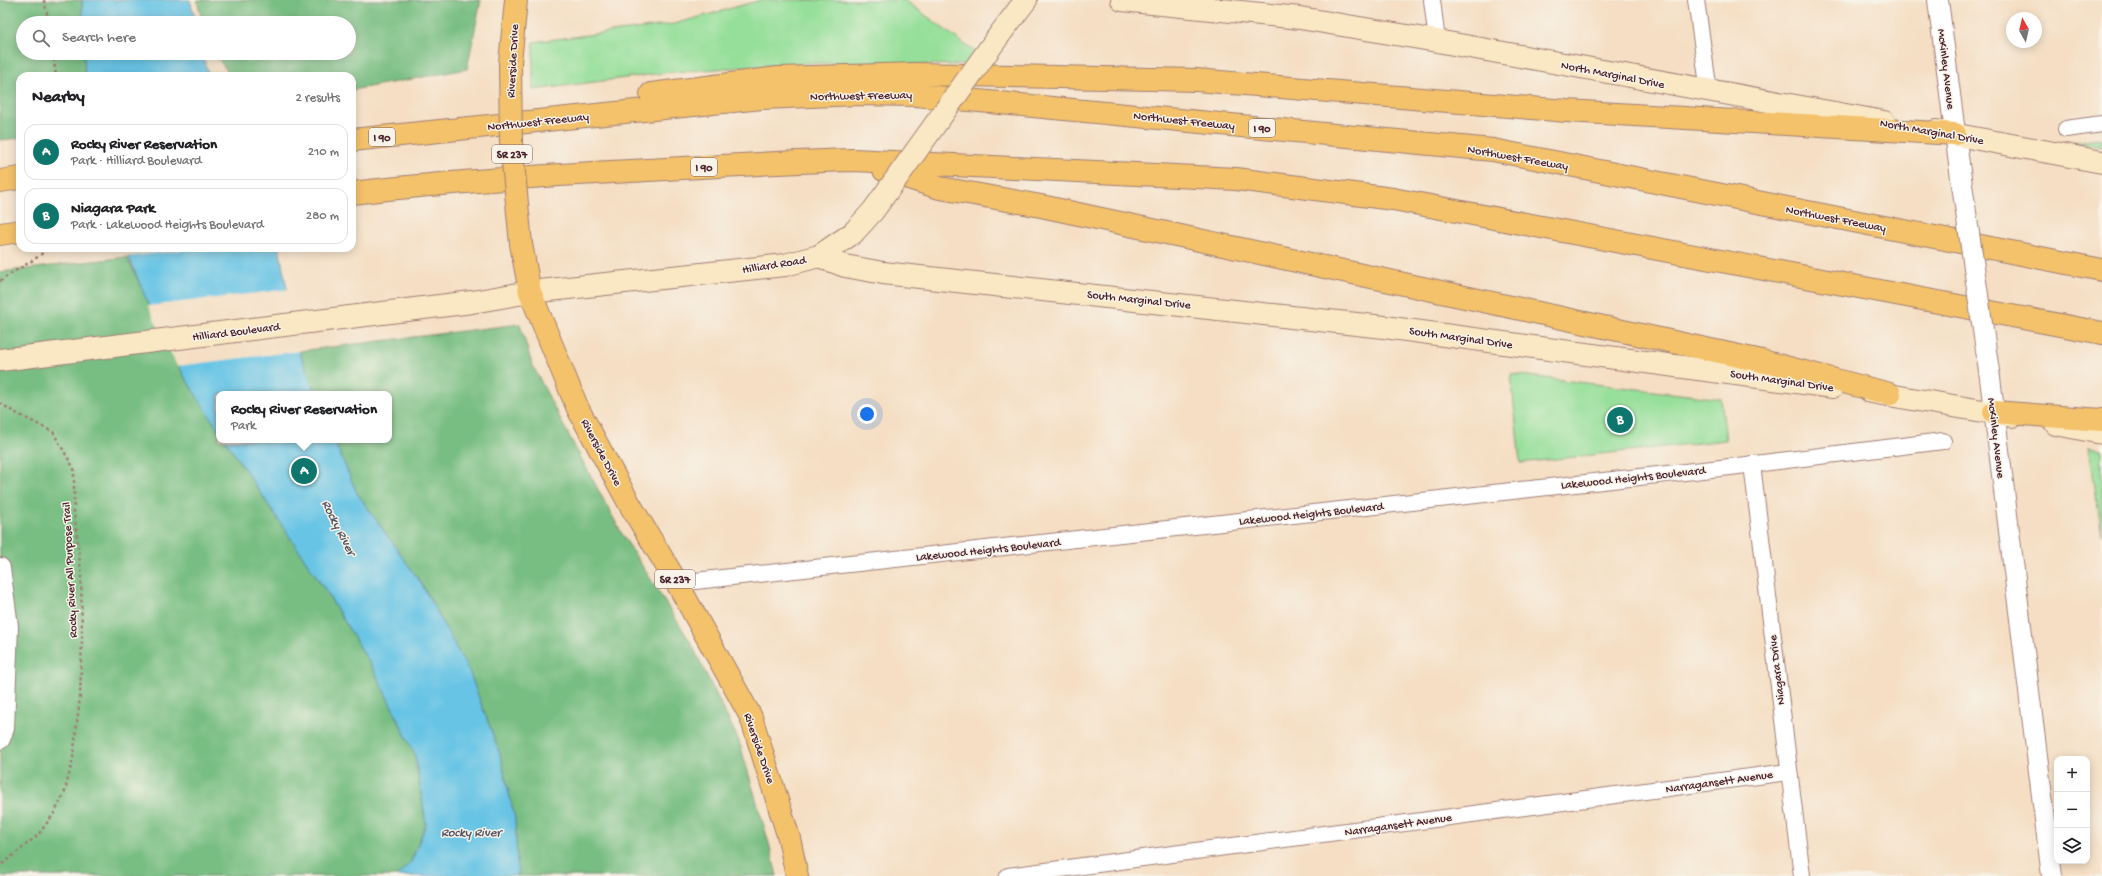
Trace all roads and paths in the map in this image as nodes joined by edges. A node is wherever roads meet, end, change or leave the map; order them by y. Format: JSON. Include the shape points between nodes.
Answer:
{"nodes":[{"id":1,"x":44,"y":0,"type":"edge"},
{"id":2,"x":516,"y":0,"type":"edge"},
{"id":3,"x":1026,"y":0,"type":"edge"},
{"id":4,"x":1122,"y":0,"type":"edge"},
{"id":5,"x":1432,"y":0,"type":"edge"},
{"id":6,"x":1696,"y":0,"type":"edge"},
{"id":7,"x":1938,"y":0,"type":"edge"},
{"id":8,"x":47,"y":16,"type":"edge"},
{"id":9,"x":1437,"y":41,"type":"junction"},
{"id":10,"x":54,"y":60,"type":"edge"},
{"id":11,"x":55,"y":72,"type":"edge"},
{"id":12,"x":1709,"y":92,"type":"junction"},
{"id":13,"x":2102,"y":124,"type":"edge"},
{"id":14,"x":458,"y":129,"type":"junction"},
{"id":15,"x":2066,"y":129,"type":"dead end"},
{"id":16,"x":1955,"y":134,"type":"junction"},
{"id":17,"x":356,"y":140,"type":"edge"},
{"id":18,"x":854,"y":160,"type":"junction"},
{"id":19,"x":2102,"y":162,"type":"edge"},
{"id":20,"x":16,"y":179,"type":"edge"},
{"id":21,"x":0,"y":181,"type":"edge"},
{"id":22,"x":356,"y":193,"type":"edge"},
{"id":23,"x":16,"y":232,"type":"edge"},
{"id":24,"x":0,"y":234,"type":"edge"},
{"id":25,"x":44,"y":252,"type":"edge"},
{"id":26,"x":819,"y":256,"type":"junction"},
{"id":27,"x":2102,"y":270,"type":"edge"},
{"id":28,"x":0,"y":281,"type":"edge"},
{"id":29,"x":530,"y":292,"type":"junction"},
{"id":30,"x":472,"y":302,"type":"joint"},
{"id":31,"x":2102,"y":333,"type":"edge"},
{"id":32,"x":0,"y":360,"type":"edge"},
{"id":33,"x":1890,"y":394,"type":"junction"},
{"id":34,"x":0,"y":403,"type":"edge"},
{"id":35,"x":1994,"y":412,"type":"junction"},
{"id":36,"x":2102,"y":420,"type":"edge"},
{"id":37,"x":2102,"y":433,"type":"edge"},
{"id":38,"x":1943,"y":441,"type":"dead end"},
{"id":39,"x":1752,"y":464,"type":"junction"},
{"id":40,"x":0,"y":568,"type":"edge"},
{"id":41,"x":677,"y":583,"type":"junction"},
{"id":42,"x":0,"y":739,"type":"edge"},
{"id":43,"x":1788,"y":772,"type":"junction"},
{"id":44,"x":0,"y":866,"type":"edge"},
{"id":45,"x":797,"y":876,"type":"edge"},
{"id":46,"x":1008,"y":876,"type":"edge"},
{"id":47,"x":1802,"y":876,"type":"edge"},
{"id":48,"x":2052,"y":876,"type":"edge"}],
"edges":[{"from":1,"to":8,"type":"path"},
{"from":2,"to":29,"type":"main road","name":"Riverside Drive","number":"SR 237","bridge":true,"via":[[510,63],[511,142],[520,244]]},
{"from":3,"to":26,"type":"main road","name":"Hilliard Road","bridge":true,"via":[[873,211],[853,233]]},
{"from":4,"to":9,"type":"main road","name":"North Marginal Drive","via":[[1300,18]]},
{"from":5,"to":9,"type":"street"},
{"from":6,"to":12,"type":"street"},
{"from":7,"to":16,"type":"street","name":"McKinley Avenue"},
{"from":9,"to":12,"type":"main road","name":"North Marginal Drive"},
{"from":10,"to":11,"type":"path"},
{"from":12,"to":16,"type":"main road","name":"North Marginal Drive"},
{"from":13,"to":15,"type":"street"},
{"from":14,"to":16,"type":"main road","via":[[653,94],[778,78],[916,74],[1196,80],[1567,111]]},
{"from":14,"to":17,"type":"main road","name":"Northwest Freeway","number":"I 90"},
{"from":14,"to":27,"type":"main road","name":"Northwest Freeway","number":"I 90","via":[[762,98],[916,94],[1493,150]]},
{"from":16,"to":19,"type":"main road","name":"North Marginal Drive"},
{"from":16,"to":35,"type":"street","name":"McKinley Avenue","bridge":true},
{"from":18,"to":22,"type":"main road","number":"I 90","via":[[418,185]]},
{"from":18,"to":31,"type":"main road","number":"I 90","via":[[1236,179],[1394,199]]},
{"from":18,"to":33,"type":"main road","via":[[940,188],[1041,206],[1754,359]]},
{"from":20,"to":21,"type":"main road"},
{"from":23,"to":24,"type":"main road"},
{"from":25,"to":28,"type":"path"},
{"from":26,"to":29,"type":"main road","name":"Hilliard Road","via":[[785,265]]},
{"from":26,"to":33,"type":"main road","name":"South Marginal Drive","via":[[845,266],[883,273],[1384,327]]},
{"from":29,"to":30,"type":"main road","name":"Hilliard Road"},
{"from":29,"to":41,"type":"main road","name":"Riverside Drive","number":"SR 237","via":[[578,409],[629,503]]},
{"from":30,"to":32,"type":"main road","name":"Hilliard Boulevard"},
{"from":33,"to":35,"type":"main road","name":"South Marginal Drive"},
{"from":34,"to":44,"type":"path","name":"Rocky River All Purpose Trail","via":[[53,432],[74,469],[74,511],[81,571],[82,638],[79,704],[73,758],[66,791],[38,835]]},
{"from":35,"to":36,"type":"main road"},
{"from":35,"to":37,"type":"main road","name":"South Marginal Drive"},
{"from":35,"to":48,"type":"street","name":"McKinley Avenue"},
{"from":38,"to":39,"type":"street","name":"Lakewood Heights Boulevard"},
{"from":39,"to":41,"type":"street","name":"Lakewood Heights Boulevard"},
{"from":39,"to":43,"type":"street","name":"Niagara Drive"},
{"from":40,"to":42,"type":"street","via":[[8,626],[4,728]]},
{"from":41,"to":45,"type":"main road","name":"Riverside Drive","number":"SR 237","via":[[751,717],[789,838]]},
{"from":43,"to":46,"type":"street","name":"Narragansett Avenue"},
{"from":43,"to":47,"type":"street","name":"Niagara Drive"}]}
